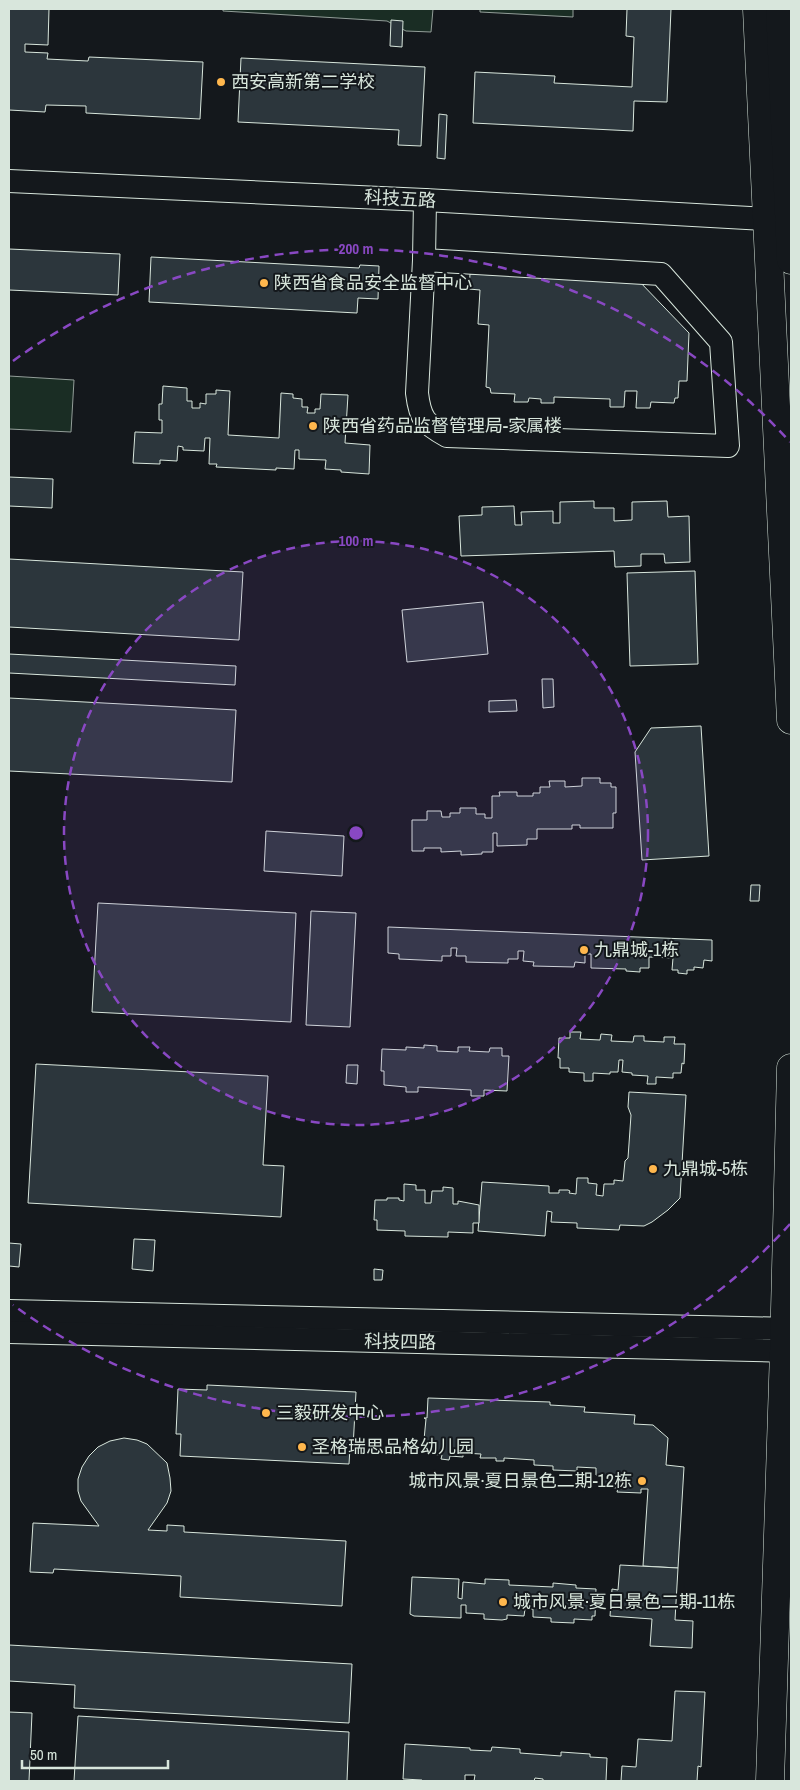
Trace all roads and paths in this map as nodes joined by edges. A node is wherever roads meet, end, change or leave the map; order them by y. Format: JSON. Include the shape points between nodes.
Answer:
{"nodes":[{"id":1,"x":757,"y":9,"type":"edge"},
{"id":2,"x":780,"y":9,"type":"edge"},
{"id":3,"x":9,"y":181,"type":"edge"},
{"id":4,"x":425,"y":200,"type":"junction"},
{"id":5,"x":782,"y":220,"type":"edge"},
{"id":6,"x":424,"y":260,"type":"junction"},
{"id":7,"x":791,"y":260,"type":"edge"},
{"id":8,"x":791,"y":720,"type":"edge"},
{"id":9,"x":791,"y":1068,"type":"edge"},
{"id":10,"x":9,"y":1311,"type":"edge"},
{"id":11,"x":9,"y":1332,"type":"edge"},
{"id":12,"x":788,"y":1340,"type":"edge"},
{"id":13,"x":770,"y":1781,"type":"edge"}],
"edges":[{"from":1,"to":5,"type":"main road"},
{"from":2,"to":5,"type":"main road"},
{"from":3,"to":4,"type":"street","name":"科技五路"},
{"from":4,"to":5,"type":"street","name":"科技五路"},
{"from":4,"to":6,"type":"street"},
{"from":5,"to":7,"type":"main road"},
{"from":5,"to":8,"type":"main road"},
{"from":6,"to":6,"type":"street","via":[[417,394],[419,411],[430,427],[447,436],[728,446],[721,342],[661,274]]},
{"from":9,"to":12,"type":"main road"},
{"from":10,"to":12,"type":"street","name":"科技四路"},
{"from":11,"to":12,"type":"street","name":"科技四路"},
{"from":12,"to":13,"type":"main road"}]}
